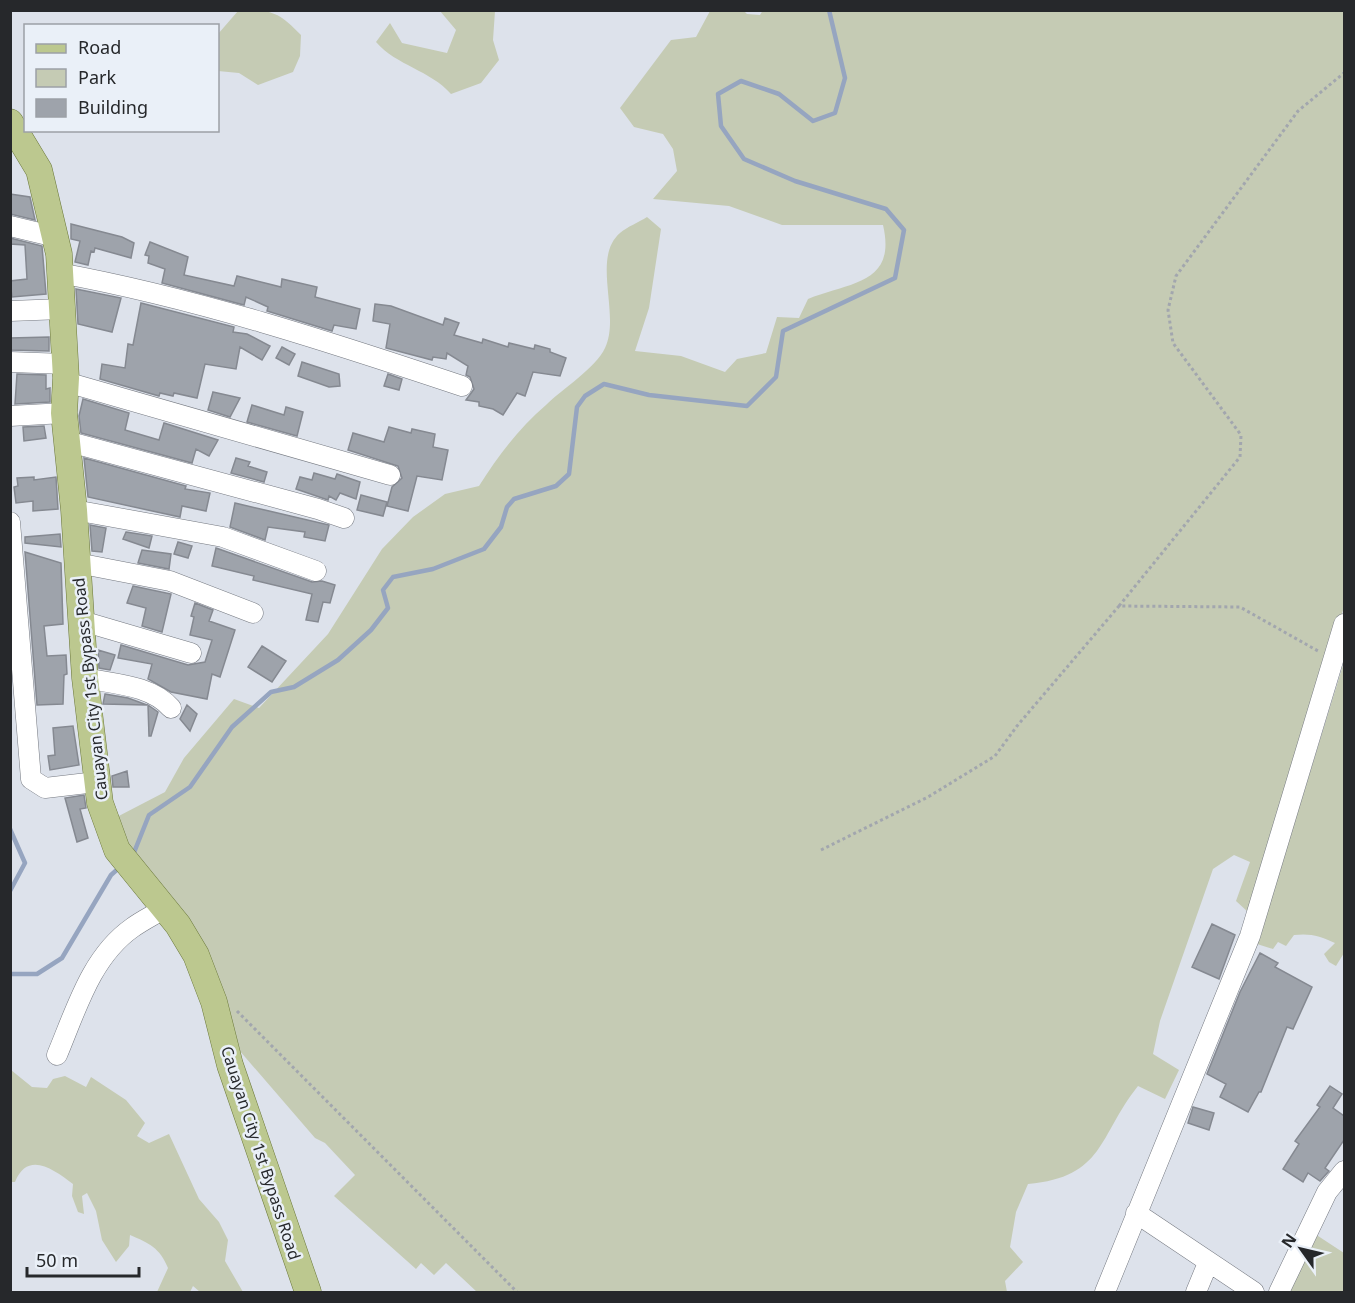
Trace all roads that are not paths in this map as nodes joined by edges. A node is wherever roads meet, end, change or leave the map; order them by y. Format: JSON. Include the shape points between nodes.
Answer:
{"nodes":[{"id":1,"x":10,"y":122,"type":"edge"},
{"id":2,"x":10,"y":226,"type":"edge"},
{"id":3,"x":56,"y":237,"type":"junction"},
{"id":4,"x":59,"y":273,"type":"junction"},
{"id":5,"x":62,"y":309,"type":"junction"},
{"id":6,"x":10,"y":310,"type":"edge"},
{"id":7,"x":10,"y":362,"type":"edge"},
{"id":8,"x":66,"y":373,"type":"junction"},
{"id":9,"x":462,"y":386,"type":"dead end"},
{"id":10,"x":64,"y":413,"type":"junction"},
{"id":11,"x":10,"y":416,"type":"edge"},
{"id":12,"x":66,"y":441,"type":"junction"},
{"id":13,"x":390,"y":475,"type":"dead end"},
{"id":14,"x":74,"y":510,"type":"junction"},
{"id":15,"x":344,"y":518,"type":"dead end"},
{"id":16,"x":10,"y":522,"type":"edge"},
{"id":17,"x":77,"y":563,"type":"junction"},
{"id":18,"x":316,"y":571,"type":"dead end"},
{"id":19,"x":253,"y":613,"type":"dead end"},
{"id":20,"x":82,"y":621,"type":"junction"},
{"id":21,"x":1344,"y":624,"type":"edge"},
{"id":22,"x":191,"y":653,"type":"dead end"},
{"id":23,"x":85,"y":678,"type":"junction"},
{"id":24,"x":171,"y":708,"type":"dead end"},
{"id":25,"x":96,"y":782,"type":"junction"},
{"id":26,"x":165,"y":909,"type":"junction"},
{"id":27,"x":57,"y":1055,"type":"dead end"},
{"id":28,"x":1344,"y":1171,"type":"edge"},
{"id":29,"x":1136,"y":1213,"type":"junction"},
{"id":30,"x":1208,"y":1263,"type":"junction"},
{"id":31,"x":308,"y":1293,"type":"edge"},
{"id":32,"x":1105,"y":1293,"type":"edge"},
{"id":33,"x":1196,"y":1293,"type":"edge"},
{"id":34,"x":1254,"y":1293,"type":"edge"},
{"id":35,"x":1279,"y":1293,"type":"edge"}],
"edges":[{"from":1,"to":3,"type":"main road","name":"Cauayan City 1st Bypass Road","via":[[39,170]]},
{"from":2,"to":3,"type":"street"},
{"from":3,"to":4,"type":"main road","name":"Cauayan City 1st Bypass Road"},
{"from":4,"to":5,"type":"main road","name":"Cauayan City 1st Bypass Road"},
{"from":4,"to":9,"type":"street","via":[[131,286],[350,349]]},
{"from":5,"to":6,"type":"street"},
{"from":5,"to":8,"type":"main road","name":"Cauayan City 1st Bypass Road"},
{"from":7,"to":8,"type":"street"},
{"from":8,"to":10,"type":"main road","name":"Cauayan City 1st Bypass Road"},
{"from":8,"to":13,"type":"street"},
{"from":10,"to":11,"type":"street"},
{"from":10,"to":12,"type":"main road","name":"Cauayan City 1st Bypass Road"},
{"from":12,"to":14,"type":"main road","name":"Cauayan City 1st Bypass Road"},
{"from":12,"to":15,"type":"street"},
{"from":14,"to":17,"type":"main road","name":"Cauayan City 1st Bypass Road"},
{"from":14,"to":18,"type":"street","via":[[224,537]]},
{"from":16,"to":25,"type":"street","via":[[32,779],[45,788]]},
{"from":17,"to":19,"type":"street","via":[[170,581]]},
{"from":17,"to":20,"type":"main road","name":"Cauayan City 1st Bypass Road"},
{"from":20,"to":22,"type":"street"},
{"from":20,"to":23,"type":"main road","name":"Cauayan City 1st Bypass Road"},
{"from":21,"to":29,"type":"street","via":[[1250,936]]},
{"from":23,"to":24,"type":"street","via":[[161,696]]},
{"from":23,"to":25,"type":"main road","name":"Cauayan City 1st Bypass Road"},
{"from":25,"to":26,"type":"main road","name":"Cauayan City 1st Bypass Road","via":[[104,814],[125,859]]},
{"from":26,"to":27,"type":"street","via":[[132,928],[100,960]]},
{"from":26,"to":31,"type":"main road","name":"Cauayan City 1st Bypass Road","via":[[196,955],[214,1002],[230,1065]]},
{"from":28,"to":35,"type":"street","via":[[1327,1191]]},
{"from":29,"to":30,"type":"street"},
{"from":29,"to":32,"type":"street"},
{"from":30,"to":33,"type":"street"},
{"from":30,"to":34,"type":"street"}]}
